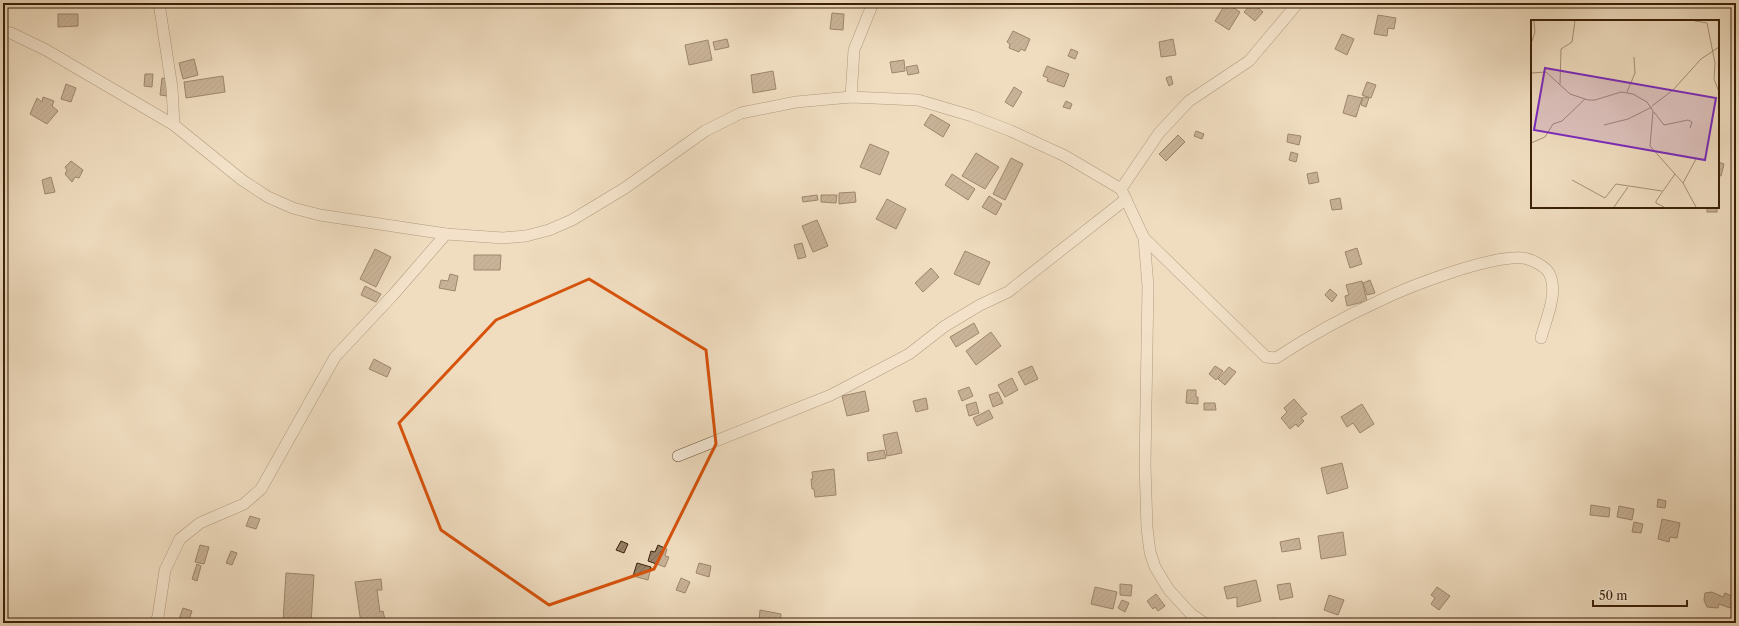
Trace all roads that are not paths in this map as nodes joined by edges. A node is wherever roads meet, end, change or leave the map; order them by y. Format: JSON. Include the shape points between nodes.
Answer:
{"nodes":[{"id":1,"x":159,"y":3,"type":"edge"},
{"id":2,"x":873,"y":3,"type":"edge"},
{"id":3,"x":1298,"y":3,"type":"edge"},
{"id":4,"x":3,"y":32,"type":"edge"},
{"id":5,"x":851,"y":96,"type":"junction"},
{"id":6,"x":174,"y":125,"type":"junction"},
{"id":7,"x":1121,"y":189,"type":"junction"},
{"id":8,"x":1126,"y":199,"type":"junction"},
{"id":9,"x":446,"y":234,"type":"junction"},
{"id":10,"x":1144,"y":238,"type":"junction"},
{"id":11,"x":1541,"y":338,"type":"dead end"},
{"id":12,"x":678,"y":456,"type":"dead end"},
{"id":13,"x":155,"y":623,"type":"edge"},
{"id":14,"x":1204,"y":623,"type":"edge"}],
"edges":[{"from":1,"to":6,"type":"street","via":[[172,88]]},
{"from":2,"to":5,"type":"street","via":[[854,50]]},
{"from":3,"to":7,"type":"street","via":[[1249,61],[1189,101],[1159,133]]},
{"from":4,"to":6,"type":"street","via":[[11,33],[46,50]]},
{"from":5,"to":7,"type":"street","via":[[918,100],[972,116],[1065,156]]},
{"from":5,"to":9,"type":"street","via":[[796,102],[741,113],[705,130],[625,188],[572,220],[549,230],[503,238]]},
{"from":6,"to":9,"type":"street","via":[[242,180],[293,208],[320,215]]},
{"from":7,"to":8,"type":"street"},
{"from":8,"to":10,"type":"street"},
{"from":8,"to":12,"type":"street","via":[[1008,292],[980,304],[945,326],[909,354],[831,395]]},
{"from":9,"to":13,"type":"street","via":[[335,357],[261,489],[244,504],[200,523],[180,539],[166,570]]},
{"from":10,"to":11,"type":"street","via":[[1266,357],[1271,359],[1379,300],[1469,268],[1524,258],[1539,264],[1549,272],[1553,286]]},
{"from":10,"to":14,"type":"street","via":[[1148,286],[1145,465],[1150,552],[1155,567],[1169,590],[1191,614]]}]}
